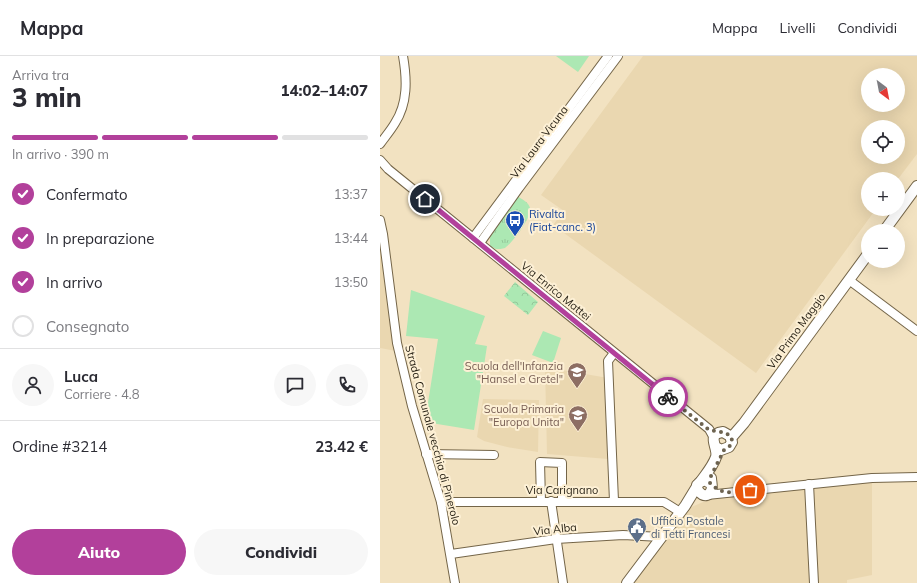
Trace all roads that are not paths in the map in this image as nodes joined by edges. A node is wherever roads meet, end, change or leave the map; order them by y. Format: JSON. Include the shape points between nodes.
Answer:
{"nodes":[{"id":1,"x":402,"y":56,"type":"edge"},
{"id":2,"x":608,"y":56,"type":"edge"},
{"id":3,"x":618,"y":56,"type":"edge"},
{"id":4,"x":380,"y":144,"type":"edge"},
{"id":5,"x":380,"y":160,"type":"edge"},
{"id":6,"x":384,"y":168,"type":"edge"},
{"id":7,"x":917,"y":186,"type":"edge"},
{"id":8,"x":380,"y":220,"type":"edge"},
{"id":9,"x":889,"y":224,"type":"edge"},
{"id":10,"x":476,"y":240,"type":"junction"},
{"id":11,"x":861,"y":264,"type":"edge"},
{"id":12,"x":849,"y":280,"type":"junction"},
{"id":13,"x":917,"y":331,"type":"edge"},
{"id":14,"x":614,"y":353,"type":"junction"},
{"id":15,"x":720,"y":438,"type":"junction"},
{"id":16,"x":426,"y":454,"type":"junction"},
{"id":17,"x":494,"y":455,"type":"dead end"},
{"id":18,"x":917,"y":477,"type":"edge"},
{"id":19,"x":703,"y":483,"type":"junction"},
{"id":20,"x":809,"y":484,"type":"junction"},
{"id":21,"x":724,"y":493,"type":"junction"},
{"id":22,"x":705,"y":495,"type":"junction"},
{"id":23,"x":541,"y":501,"type":"junction"},
{"id":24,"x":551,"y":501,"type":"junction"},
{"id":25,"x":562,"y":501,"type":"junction"},
{"id":26,"x":614,"y":501,"type":"junction"},
{"id":27,"x":441,"y":502,"type":"junction"},
{"id":28,"x":683,"y":509,"type":"junction"},
{"id":29,"x":661,"y":537,"type":"junction"},
{"id":30,"x":556,"y":539,"type":"junction"},
{"id":31,"x":451,"y":554,"type":"junction"},
{"id":32,"x":455,"y":583,"type":"edge"},
{"id":33,"x":563,"y":583,"type":"edge"},
{"id":34,"x":627,"y":583,"type":"edge"},
{"id":35,"x":814,"y":583,"type":"edge"}],
"edges":[{"from":1,"to":4,"type":"street","via":[[406,90],[402,110]]},
{"from":2,"to":10,"type":"street","name":"Via Laura Vicuna"},
{"from":3,"to":10,"type":"street","name":"Via Laura Vicuna","via":[[519,188]]},
{"from":5,"to":6,"type":"street","name":"Via Enrico Mattei"},
{"from":6,"to":10,"type":"street","name":"Via Enrico Mattei"},
{"from":7,"to":9,"type":"main road"},
{"from":8,"to":16,"type":"street","name":"Strada Comunale vecchia di Pinerolo","via":[[384,234],[397,343]]},
{"from":10,"to":14,"type":"street","name":"Via Enrico Mattei"},
{"from":11,"to":12,"type":"main road","name":"Via Primo Maggio"},
{"from":12,"to":13,"type":"street"},
{"from":12,"to":15,"type":"main road","name":"Via Primo Maggio","via":[[744,423]]},
{"from":14,"to":15,"type":"street","name":"Via Enrico Mattei"},
{"from":14,"to":26,"type":"street","via":[[608,361]]},
{"from":15,"to":19,"type":"main road","name":"Via Primo Maggio","via":[[716,458]]},
{"from":16,"to":17,"type":"street"},
{"from":16,"to":27,"type":"street","name":"Strada Comunale vecchia di Pinerolo"},
{"from":18,"to":20,"type":"street"},
{"from":19,"to":21,"type":"street"},
{"from":19,"to":22,"type":"main road","via":[[697,491]]},
{"from":19,"to":28,"type":"main road","name":"Via Primo Maggio"},
{"from":20,"to":21,"type":"street"},
{"from":20,"to":35,"type":"street"},
{"from":21,"to":22,"type":"street"},
{"from":22,"to":28,"type":"main road","name":"Via Primo Maggio"},
{"from":23,"to":24,"type":"street","name":"Via Carignano"},
{"from":23,"to":25,"type":"street","via":[[540,462],[562,463]]},
{"from":23,"to":27,"type":"street","name":"Via Carignano"},
{"from":24,"to":25,"type":"street","name":"Via Carignano"},
{"from":24,"to":30,"type":"street"},
{"from":25,"to":26,"type":"street","name":"Via Carignano"},
{"from":26,"to":28,"type":"street","name":"Via Carignano","via":[[664,502]]},
{"from":27,"to":31,"type":"street","name":"Strada Comunale vecchia di Pinerolo"},
{"from":28,"to":29,"type":"main road","name":"Via Primo Maggio"},
{"from":29,"to":30,"type":"street","name":"Via Alba","via":[[623,535]]},
{"from":29,"to":34,"type":"main road","name":"Via Primo Maggio"},
{"from":30,"to":31,"type":"street","name":"Via Alba"},
{"from":30,"to":33,"type":"street"},
{"from":31,"to":32,"type":"street","name":"Strada Comunale vecchia di Pinerolo"}]}
